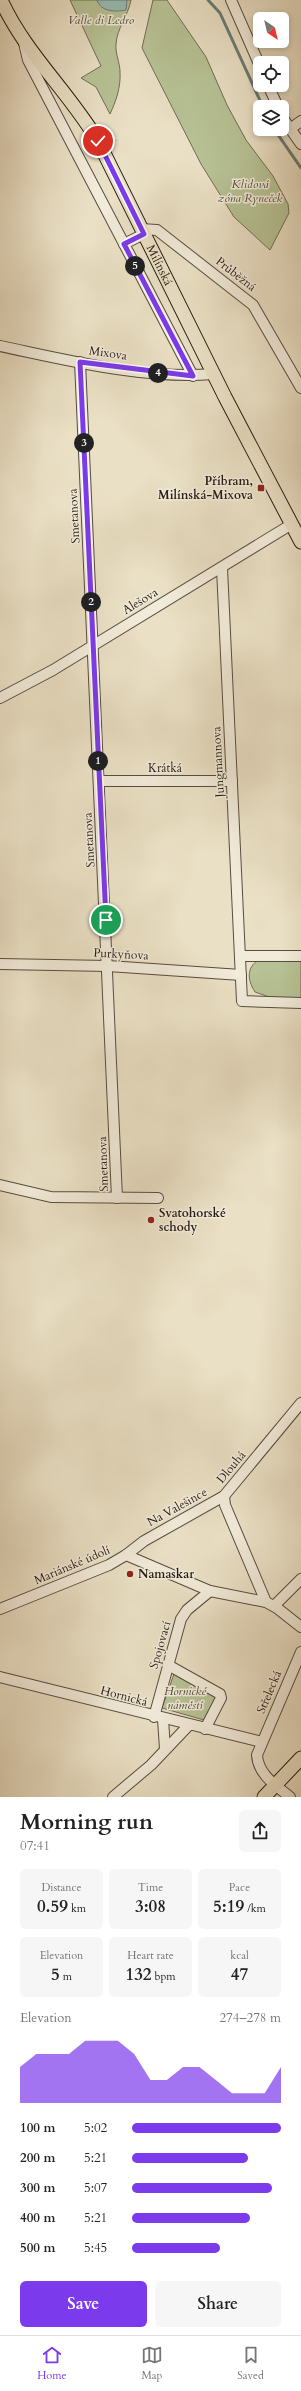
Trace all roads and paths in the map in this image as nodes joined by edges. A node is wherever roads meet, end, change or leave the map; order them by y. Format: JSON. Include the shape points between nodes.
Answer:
{"nodes":[{"id":1,"x":1,"y":0,"type":"edge"},
{"id":2,"x":231,"y":0,"type":"edge"},
{"id":3,"x":24,"y":42,"type":"junction"},
{"id":4,"x":256,"y":56,"type":"edge"},
{"id":5,"x":301,"y":121,"type":"edge"},
{"id":6,"x":290,"y":129,"type":"joint"},
{"id":7,"x":301,"y":144,"type":"edge"},
{"id":8,"x":142,"y":231,"type":"junction"},
{"id":9,"x":124,"y":244,"type":"junction"},
{"id":10,"x":0,"y":346,"type":"edge"},
{"id":11,"x":80,"y":362,"type":"junction"},
{"id":12,"x":214,"y":374,"type":"junction"},
{"id":13,"x":193,"y":376,"type":"junction"},
{"id":14,"x":301,"y":388,"type":"edge"},
{"id":15,"x":292,"y":524,"type":"junction"},
{"id":16,"x":301,"y":542,"type":"edge"},
{"id":17,"x":222,"y":568,"type":"junction"},
{"id":18,"x":92,"y":645,"type":"junction"},
{"id":19,"x":0,"y":698,"type":"edge"},
{"id":20,"x":99,"y":781,"type":"junction"},
{"id":21,"x":232,"y":781,"type":"junction"},
{"id":22,"x":240,"y":956,"type":"junction"},
{"id":23,"x":301,"y":956,"type":"edge"},
{"id":24,"x":0,"y":964,"type":"edge"},
{"id":25,"x":108,"y":966,"type":"junction"},
{"id":26,"x":241,"y":975,"type":"junction"},
{"id":27,"x":301,"y":1003,"type":"edge"},
{"id":28,"x":0,"y":1185,"type":"edge"},
{"id":29,"x":117,"y":1198,"type":"junction"},
{"id":30,"x":158,"y":1198,"type":"dead end"},
{"id":31,"x":301,"y":1403,"type":"edge"},
{"id":32,"x":224,"y":1496,"type":"junction"},
{"id":33,"x":126,"y":1555,"type":"junction"},
{"id":34,"x":301,"y":1578,"type":"edge"},
{"id":35,"x":210,"y":1591,"type":"junction"},
{"id":36,"x":270,"y":1604,"type":"junction"},
{"id":37,"x":0,"y":1609,"type":"edge"},
{"id":38,"x":301,"y":1627,"type":"edge"},
{"id":39,"x":301,"y":1652,"type":"edge"},
{"id":40,"x":168,"y":1665,"type":"junction"},
{"id":41,"x":0,"y":1677,"type":"edge"},
{"id":42,"x":158,"y":1718,"type":"junction"},
{"id":43,"x":189,"y":1726,"type":"junction"},
{"id":44,"x":205,"y":1729,"type":"junction"},
{"id":45,"x":262,"y":1742,"type":"junction"},
{"id":46,"x":165,"y":1749,"type":"junction"},
{"id":47,"x":301,"y":1758,"type":"edge"},
{"id":48,"x":276,"y":1786,"type":"junction"},
{"id":49,"x":114,"y":1797,"type":"edge"},
{"id":50,"x":264,"y":1797,"type":"edge"},
{"id":51,"x":290,"y":1797,"type":"edge"}],
"edges":[{"from":1,"to":3,"type":"main road","name":"Milínská"},
{"from":2,"to":4,"type":"street"},
{"from":3,"to":8,"type":"main road","name":"Milínská","via":[[83,116]]},
{"from":3,"to":9,"type":"street","via":[[28,60]]},
{"from":5,"to":6,"type":"street"},
{"from":6,"to":7,"type":"street"},
{"from":8,"to":9,"type":"street"},
{"from":8,"to":12,"type":"main road","name":"Milínská"},
{"from":8,"to":14,"type":"street","name":"Průběžná","via":[[157,230],[253,305]]},
{"from":9,"to":13,"type":"street"},
{"from":10,"to":11,"type":"street","name":"Mixova"},
{"from":11,"to":13,"type":"street","name":"Mixova"},
{"from":11,"to":18,"type":"street","name":"Smetanova"},
{"from":12,"to":13,"type":"street","name":"Mixova"},
{"from":12,"to":15,"type":"main road","name":"Milínská"},
{"from":15,"to":16,"type":"main road","name":"Milínská"},
{"from":15,"to":17,"type":"street","name":"Alešova"},
{"from":17,"to":18,"type":"street","name":"Alešova"},
{"from":17,"to":21,"type":"street","name":"Jungmannova"},
{"from":18,"to":19,"type":"street","name":"Alešova","via":[[53,670]]},
{"from":18,"to":20,"type":"street","name":"Smetanova"},
{"from":20,"to":21,"type":"street","name":"Krátká"},
{"from":20,"to":25,"type":"street","name":"Smetanova"},
{"from":21,"to":22,"type":"street","name":"Jungmannova"},
{"from":22,"to":23,"type":"street"},
{"from":22,"to":26,"type":"street","name":"Jungmannova"},
{"from":24,"to":25,"type":"street","name":"Purkyňova"},
{"from":25,"to":26,"type":"street","name":"Purkyňova"},
{"from":25,"to":29,"type":"street","name":"Smetanova"},
{"from":26,"to":27,"type":"street","name":"Jungmannova","via":[[242,1000]]},
{"from":28,"to":29,"type":"street","name":"Smetanova","via":[[51,1196]]},
{"from":29,"to":30,"type":"street"},
{"from":31,"to":32,"type":"street","name":"Dlouhá"},
{"from":32,"to":33,"type":"street","name":"Na Valešince","via":[[144,1541]]},
{"from":32,"to":36,"type":"street","name":"Dlouhá","via":[[225,1505]]},
{"from":33,"to":35,"type":"street","name":"Mariánské údolí"},
{"from":33,"to":37,"type":"street","name":"Mariánské údolí","via":[[109,1565]]},
{"from":34,"to":36,"type":"street"},
{"from":35,"to":36,"type":"street","name":"Mariánské údolí"},
{"from":35,"to":40,"type":"street","name":"Spojovací","via":[[181,1618]]},
{"from":36,"to":38,"type":"street"},
{"from":39,"to":45,"type":"street","name":"Střelecká"},
{"from":40,"to":42,"type":"street","name":"Spojovací"},
{"from":40,"to":44,"type":"street","via":[[220,1694],[221,1698]]},
{"from":41,"to":42,"type":"street","name":"Hornická"},
{"from":42,"to":43,"type":"street","name":"Hornická"},
{"from":42,"to":46,"type":"street","name":"Spojovací"},
{"from":43,"to":44,"type":"street","name":"Hornická"},
{"from":43,"to":46,"type":"street"},
{"from":44,"to":45,"type":"street","name":"Hornická"},
{"from":45,"to":48,"type":"street","via":[[257,1761],[264,1774]]},
{"from":46,"to":49,"type":"street","via":[[152,1765]]},
{"from":47,"to":48,"type":"main road"},
{"from":48,"to":50,"type":"main road"},
{"from":48,"to":51,"type":"street"}]}
